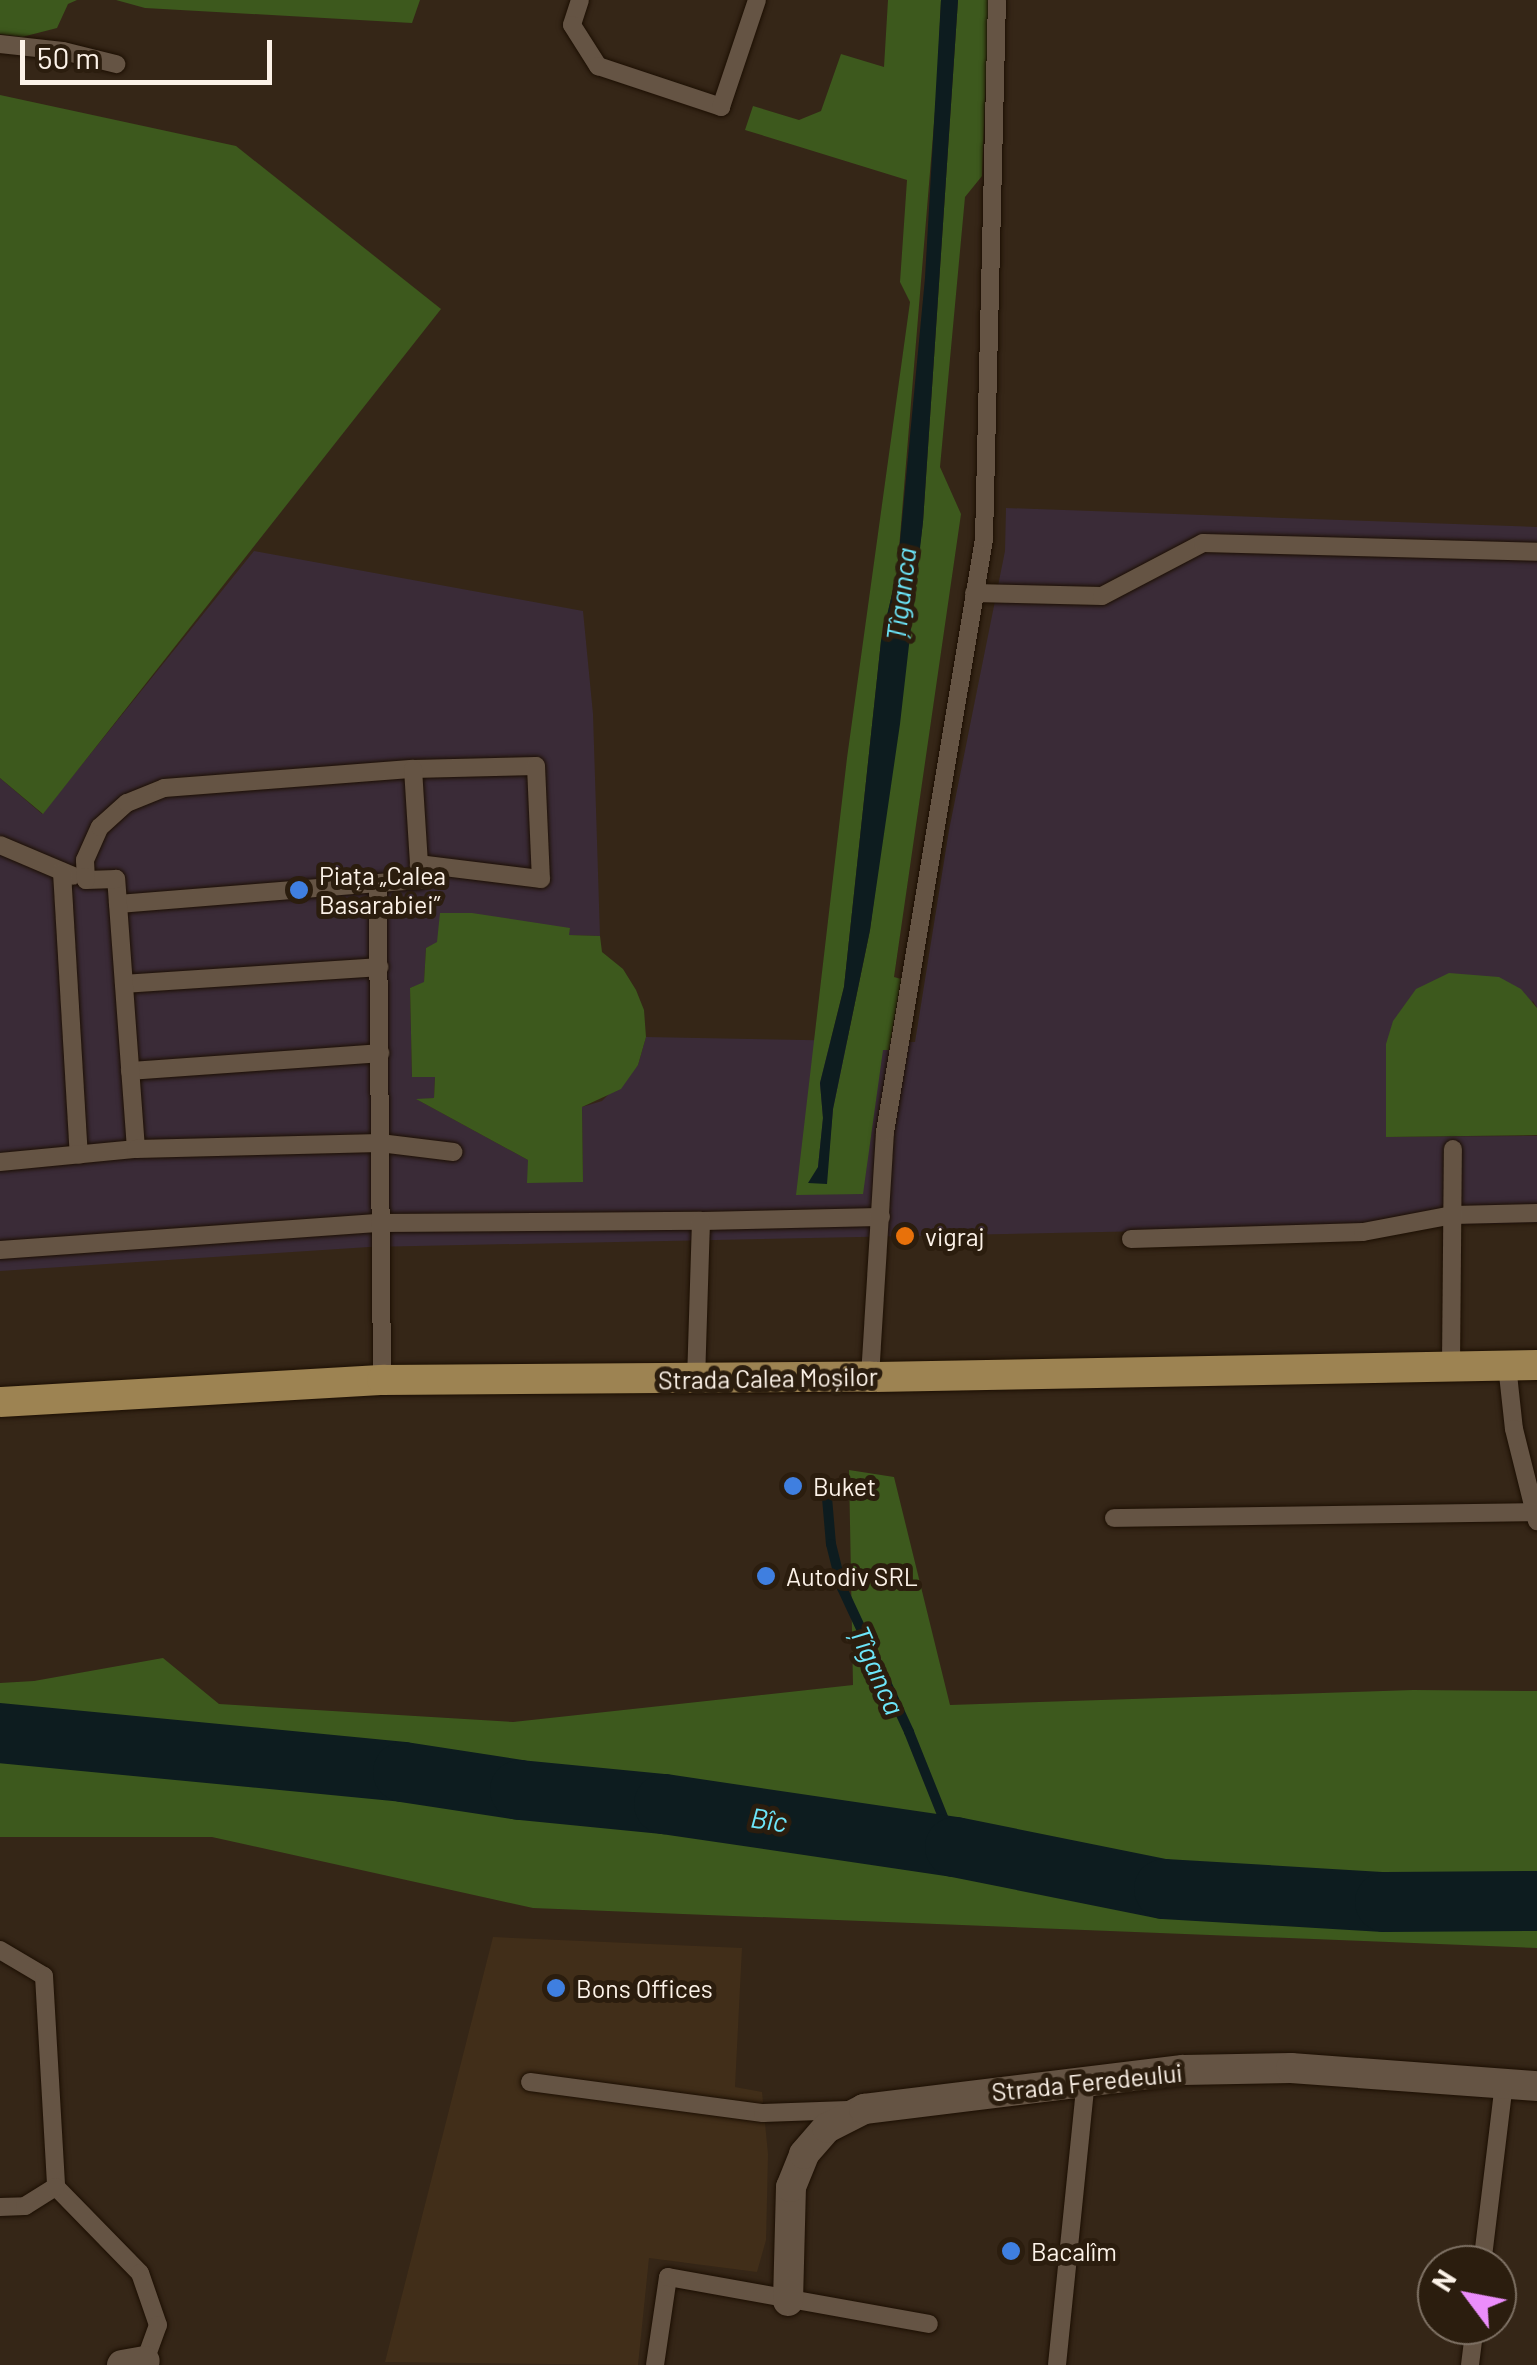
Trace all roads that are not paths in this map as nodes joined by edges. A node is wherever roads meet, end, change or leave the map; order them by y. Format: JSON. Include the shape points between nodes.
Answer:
{"nodes":[{"id":1,"x":580,"y":0,"type":"edge"},
{"id":2,"x":757,"y":0,"type":"edge"},
{"id":3,"x":998,"y":0,"type":"edge"},
{"id":4,"x":0,"y":44,"type":"edge"},
{"id":5,"x":116,"y":64,"type":"dead end"},
{"id":6,"x":1537,"y":552,"type":"edge"},
{"id":7,"x":974,"y":594,"type":"junction"},
{"id":8,"x":413,"y":768,"type":"junction"},
{"id":9,"x":0,"y":845,"type":"edge"},
{"id":10,"x":420,"y":864,"type":"junction"},
{"id":11,"x":62,"y":872,"type":"junction"},
{"id":12,"x":86,"y":880,"type":"junction"},
{"id":13,"x":378,"y":883,"type":"junction"},
{"id":14,"x":118,"y":904,"type":"junction"},
{"id":15,"x":379,"y":967,"type":"junction"},
{"id":16,"x":124,"y":984,"type":"junction"},
{"id":17,"x":380,"y":1053,"type":"junction"},
{"id":18,"x":130,"y":1071,"type":"junction"},
{"id":19,"x":380,"y":1143,"type":"junction"},
{"id":20,"x":136,"y":1149,"type":"junction"},
{"id":21,"x":1454,"y":1149,"type":"dead end"},
{"id":22,"x":453,"y":1152,"type":"dead end"},
{"id":23,"x":80,"y":1154,"type":"junction"},
{"id":24,"x":0,"y":1162,"type":"edge"},
{"id":25,"x":1537,"y":1214,"type":"edge"},
{"id":26,"x":1453,"y":1215,"type":"junction"},
{"id":27,"x":880,"y":1217,"type":"junction"},
{"id":28,"x":701,"y":1222,"type":"junction"},
{"id":29,"x":380,"y":1223,"type":"junction"},
{"id":30,"x":1131,"y":1239,"type":"dead end"},
{"id":31,"x":0,"y":1250,"type":"edge"},
{"id":32,"x":1522,"y":1365,"type":"edge"},
{"id":33,"x":1450,"y":1366,"type":"junction"},
{"id":34,"x":870,"y":1377,"type":"junction"},
{"id":35,"x":696,"y":1378,"type":"junction"},
{"id":36,"x":382,"y":1380,"type":"junction"},
{"id":37,"x":0,"y":1402,"type":"edge"},
{"id":38,"x":1114,"y":1518,"type":"dead end"},
{"id":39,"x":1536,"y":1518,"type":"edge"},
{"id":40,"x":0,"y":1950,"type":"edge"},
{"id":41,"x":1086,"y":2080,"type":"junction"},
{"id":42,"x":530,"y":2082,"type":"dead end"},
{"id":43,"x":1504,"y":2083,"type":"junction"},
{"id":44,"x":1537,"y":2086,"type":"edge"},
{"id":45,"x":864,"y":2109,"type":"junction"},
{"id":46,"x":56,"y":2186,"type":"junction"},
{"id":47,"x":0,"y":2208,"type":"edge"},
{"id":48,"x":1484,"y":2245,"type":"edge"},
{"id":49,"x":788,"y":2301,"type":"junction"},
{"id":50,"x":929,"y":2324,"type":"dead end"},
{"id":51,"x":138,"y":2364,"type":"edge"},
{"id":52,"x":655,"y":2365,"type":"edge"},
{"id":53,"x":1057,"y":2365,"type":"edge"}],
"edges":[{"from":1,"to":2,"type":"lane","via":[[572,26],[598,66],[721,107]]},
{"from":3,"to":7,"type":"lane","via":[[984,539]]},
{"from":4,"to":5,"type":"lane"},
{"from":6,"to":7,"type":"lane","via":[[1203,543],[1102,596]]},
{"from":7,"to":27,"type":"lane","via":[[885,1132]]},
{"from":8,"to":10,"type":"lane"},
{"from":8,"to":10,"type":"lane","via":[[536,766],[541,879]]},
{"from":8,"to":12,"type":"lane","via":[[164,788],[127,803],[100,827],[85,860]]},
{"from":9,"to":11,"type":"lane"},
{"from":10,"to":13,"type":"lane","via":[[420,880]]},
{"from":11,"to":12,"type":"lane"},
{"from":11,"to":23,"type":"lane"},
{"from":12,"to":14,"type":"lane","via":[[116,879]]},
{"from":13,"to":14,"type":"lane"},
{"from":13,"to":15,"type":"lane"},
{"from":14,"to":16,"type":"lane"},
{"from":15,"to":16,"type":"lane"},
{"from":15,"to":17,"type":"lane"},
{"from":16,"to":18,"type":"lane"},
{"from":17,"to":18,"type":"lane"},
{"from":17,"to":19,"type":"lane"},
{"from":18,"to":20,"type":"lane"},
{"from":19,"to":20,"type":"lane"},
{"from":19,"to":22,"type":"lane"},
{"from":19,"to":29,"type":"lane"},
{"from":20,"to":23,"type":"lane"},
{"from":21,"to":26,"type":"lane"},
{"from":23,"to":24,"type":"lane"},
{"from":25,"to":26,"type":"lane"},
{"from":26,"to":30,"type":"lane","via":[[1362,1232]]},
{"from":26,"to":33,"type":"lane"},
{"from":27,"to":28,"type":"lane"},
{"from":27,"to":34,"type":"lane"},
{"from":28,"to":29,"type":"lane"},
{"from":28,"to":35,"type":"lane"},
{"from":29,"to":31,"type":"lane"},
{"from":29,"to":36,"type":"lane"},
{"from":32,"to":33,"type":"main road","name":"Strada Calea Moșilor"},
{"from":32,"to":39,"type":"lane","via":[[1514,1429]]},
{"from":33,"to":34,"type":"main road","name":"Strada Calea Moșilor"},
{"from":34,"to":35,"type":"main road","name":"Strada Calea Moșilor"},
{"from":35,"to":36,"type":"main road","name":"Strada Calea Moșilor"},
{"from":36,"to":37,"type":"main road","name":"Strada Calea Moșilor"},
{"from":38,"to":39,"type":"lane"},
{"from":40,"to":46,"type":"lane","via":[[44,1976]]},
{"from":41,"to":43,"type":"street","name":"Strada Feredeului","via":[[1291,2068]]},
{"from":41,"to":45,"type":"street","name":"Strada Feredeului"},
{"from":41,"to":53,"type":"lane"},
{"from":42,"to":45,"type":"lane","via":[[763,2113]]},
{"from":43,"to":44,"type":"street","name":"Strada Feredeului"},
{"from":43,"to":48,"type":"lane"},
{"from":45,"to":49,"type":"street","name":"Strada Feredeului","via":[[827,2128],[804,2154],[790,2187]]},
{"from":46,"to":47,"type":"lane","via":[[24,2206]]},
{"from":46,"to":51,"type":"lane","via":[[140,2274],[158,2325]]},
{"from":49,"to":50,"type":"lane"},
{"from":49,"to":52,"type":"lane","via":[[668,2277]]}]}
